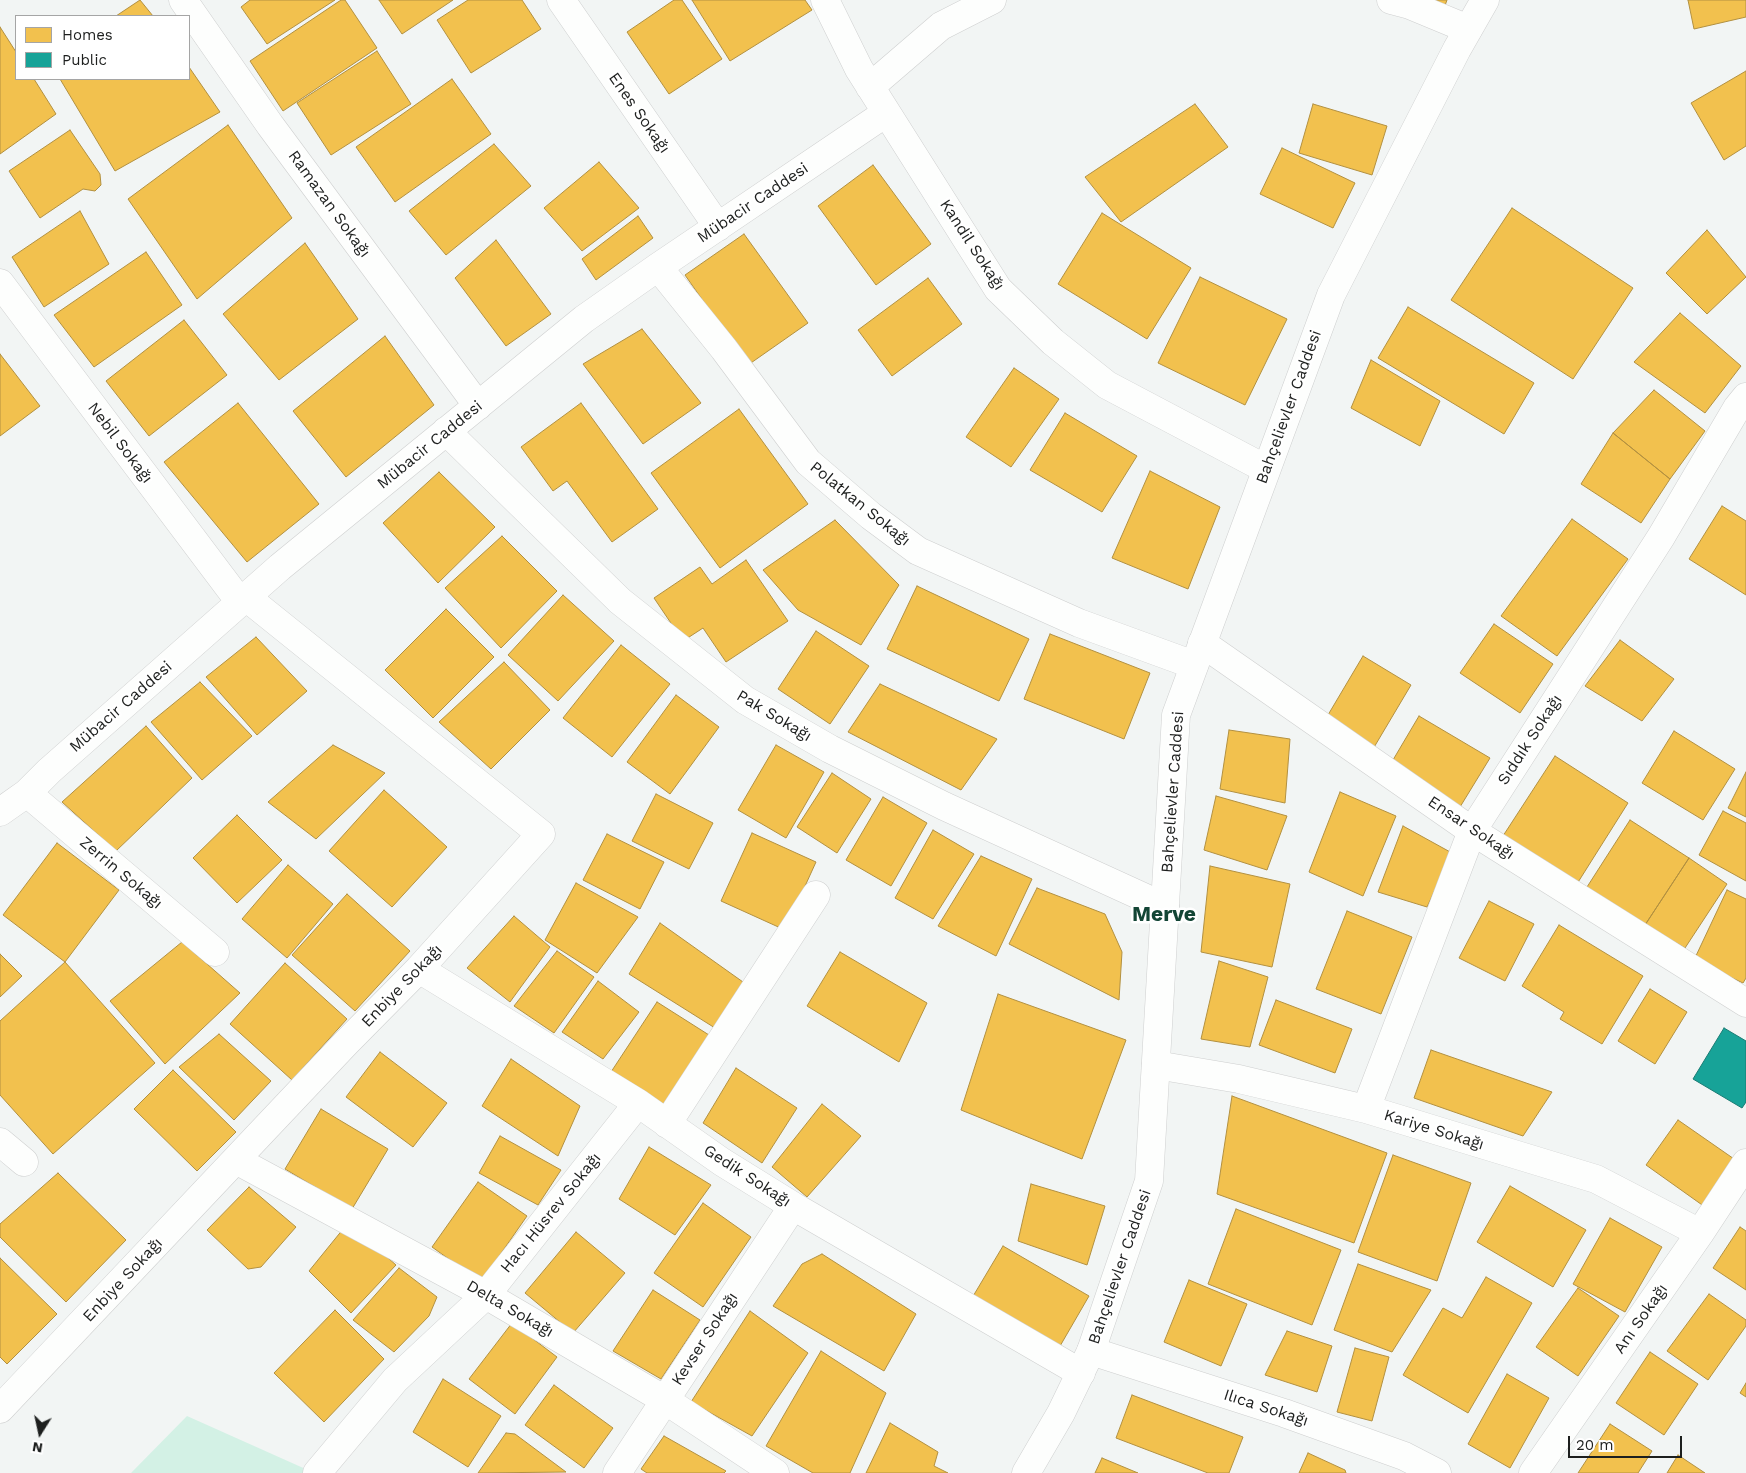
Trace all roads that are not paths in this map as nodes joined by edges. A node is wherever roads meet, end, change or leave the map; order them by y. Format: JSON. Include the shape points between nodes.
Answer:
{"nodes":[{"id":1,"x":183,"y":0,"type":"edge"},
{"id":2,"x":561,"y":0,"type":"edge"},
{"id":3,"x":825,"y":0,"type":"edge"},
{"id":4,"x":992,"y":0,"type":"edge"},
{"id":5,"x":1391,"y":0,"type":"edge"},
{"id":6,"x":1485,"y":0,"type":"edge"},
{"id":7,"x":1468,"y":29,"type":"junction"},
{"id":8,"x":870,"y":87,"type":"junction"},
{"id":9,"x":886,"y":113,"type":"junction"},
{"id":10,"x":718,"y":227,"type":"junction"},
{"id":11,"x":658,"y":267,"type":"junction"},
{"id":12,"x":0,"y":283,"type":"edge"},
{"id":13,"x":1746,"y":397,"type":"edge"},
{"id":14,"x":478,"y":406,"type":"junction"},
{"id":15,"x":446,"y":432,"type":"junction"},
{"id":16,"x":1266,"y":469,"type":"junction"},
{"id":17,"x":243,"y":600,"type":"junction"},
{"id":18,"x":1198,"y":654,"type":"junction"},
{"id":19,"x":27,"y":793,"type":"junction"},
{"id":20,"x":0,"y":812,"type":"edge"},
{"id":21,"x":1472,"y":831,"type":"junction"},
{"id":22,"x":816,"y":895,"type":"dead end"},
{"id":23,"x":1165,"y":907,"type":"junction"},
{"id":24,"x":215,"y":952,"type":"dead end"},
{"id":25,"x":420,"y":969,"type":"junction"},
{"id":26,"x":1746,"y":1003,"type":"edge"},
{"id":27,"x":1156,"y":1065,"type":"junction"},
{"id":28,"x":638,"y":1103,"type":"junction"},
{"id":29,"x":1366,"y":1109,"type":"junction"},
{"id":30,"x":668,"y":1124,"type":"junction"},
{"id":31,"x":0,"y":1142,"type":"edge"},
{"id":32,"x":236,"y":1160,"type":"junction"},
{"id":33,"x":24,"y":1162,"type":"dead end"},
{"id":34,"x":1746,"y":1163,"type":"edge"},
{"id":35,"x":793,"y":1206,"type":"junction"},
{"id":36,"x":1700,"y":1233,"type":"junction"},
{"id":37,"x":486,"y":1295,"type":"junction"},
{"id":38,"x":1086,"y":1362,"type":"junction"},
{"id":39,"x":665,"y":1400,"type":"junction"},
{"id":40,"x":0,"y":1410,"type":"edge"},
{"id":41,"x":1398,"y":1464,"type":"edge"},
{"id":42,"x":317,"y":1473,"type":"edge"},
{"id":43,"x":617,"y":1473,"type":"edge"},
{"id":44,"x":776,"y":1473,"type":"edge"},
{"id":45,"x":1026,"y":1473,"type":"edge"},
{"id":46,"x":1437,"y":1473,"type":"edge"},
{"id":47,"x":1533,"y":1473,"type":"edge"}],
"edges":[{"from":1,"to":14,"type":"street","name":"Ramazan Sokağı","via":[[270,125]]},
{"from":2,"to":10,"type":"street","name":"Enes Sokağı"},
{"from":3,"to":8,"type":"street","name":"Kandil Sokağı"},
{"from":4,"to":8,"type":"street","via":[[942,26]]},
{"from":5,"to":7,"type":"street"},
{"from":6,"to":7,"type":"street","name":"Bahçelievler Caddesi"},
{"from":7,"to":16,"type":"street","name":"Bahçelievler Caddesi","via":[[1331,295]]},
{"from":8,"to":9,"type":"street","name":"Kandil Sokağı"},
{"from":9,"to":10,"type":"street","name":"Mübacir Caddesi"},
{"from":9,"to":16,"type":"street","name":"Kandil Sokağı","via":[[998,290],[1039,329],[1107,385]]},
{"from":10,"to":11,"type":"street","name":"Mübacir Caddesi"},
{"from":11,"to":14,"type":"street","name":"Mübacir Caddesi","via":[[584,320]]},
{"from":11,"to":18,"type":"street","name":"Polatkan Sokağı","via":[[808,462],[918,551],[1079,624]]},
{"from":12,"to":17,"type":"street","name":"Nebil Sokağı"},
{"from":13,"to":21,"type":"street","name":"Sıddık Sokağı","via":[[1661,537]]},
{"from":14,"to":15,"type":"street","name":"Mübacir Caddesi"},
{"from":15,"to":17,"type":"street","name":"Mübacir Caddesi"},
{"from":15,"to":23,"type":"street","name":"Pak Sokağı","via":[[620,601],[745,700],[830,750]]},
{"from":16,"to":18,"type":"street","name":"Bahçelievler Caddesi"},
{"from":17,"to":19,"type":"street","name":"Mübacir Caddesi"},
{"from":17,"to":25,"type":"street","name":"Enbiye Sokağı","via":[[541,834]]},
{"from":18,"to":21,"type":"street","name":"Ensar Sokağı"},
{"from":18,"to":23,"type":"street","name":"Bahçelievler Caddesi","via":[[1176,714]]},
{"from":19,"to":20,"type":"street","name":"Mübacir Caddesi"},
{"from":19,"to":24,"type":"street","name":"Zerrin Sokağı"},
{"from":21,"to":26,"type":"street","name":"Ensar Sokağı"},
{"from":21,"to":29,"type":"street","name":"Sıddık Sokağı"},
{"from":22,"to":30,"type":"street"},
{"from":23,"to":27,"type":"street","name":"Bahçelievler Caddesi"},
{"from":25,"to":28,"type":"street","name":"Gedik Sokağı"},
{"from":25,"to":32,"type":"street","name":"Enbiye Sokağı"},
{"from":27,"to":29,"type":"street","name":"Kariye Sokağı","via":[[1239,1079]]},
{"from":27,"to":38,"type":"street","name":"Bahçelievler Caddesi","via":[[1149,1181]]},
{"from":28,"to":30,"type":"street","name":"Gedik Sokağı"},
{"from":28,"to":37,"type":"street","name":"Hacı Hüsrev Sokağı"},
{"from":29,"to":36,"type":"street","name":"Kariye Sokağı","via":[[1596,1179]]},
{"from":30,"to":35,"type":"street","name":"Gedik Sokağı"},
{"from":31,"to":33,"type":"street"},
{"from":32,"to":37,"type":"street","name":"Delta Sokağı"},
{"from":32,"to":40,"type":"street","name":"Enbiye Sokağı"},
{"from":34,"to":36,"type":"street","name":"Anı Sokağı"},
{"from":35,"to":38,"type":"street","name":"Gedik Sokağı"},
{"from":35,"to":39,"type":"street","name":"Kevser Sokağı"},
{"from":36,"to":47,"type":"street","name":"Anı Sokağı"},
{"from":37,"to":39,"type":"street","name":"Delta Sokağı"},
{"from":37,"to":42,"type":"street","name":"Hacı Hüsrev Sokağı","via":[[395,1380]]},
{"from":38,"to":41,"type":"street","name":"Ilıca Sokağı","via":[[1284,1414]]},
{"from":38,"to":45,"type":"street","name":"Bahçelievler Caddesi"},
{"from":39,"to":43,"type":"street","name":"Kevser Sokağı"},
{"from":39,"to":44,"type":"street","name":"Delta Sokağı"},
{"from":41,"to":46,"type":"street","name":"Ilıca Sokağı"}]}
